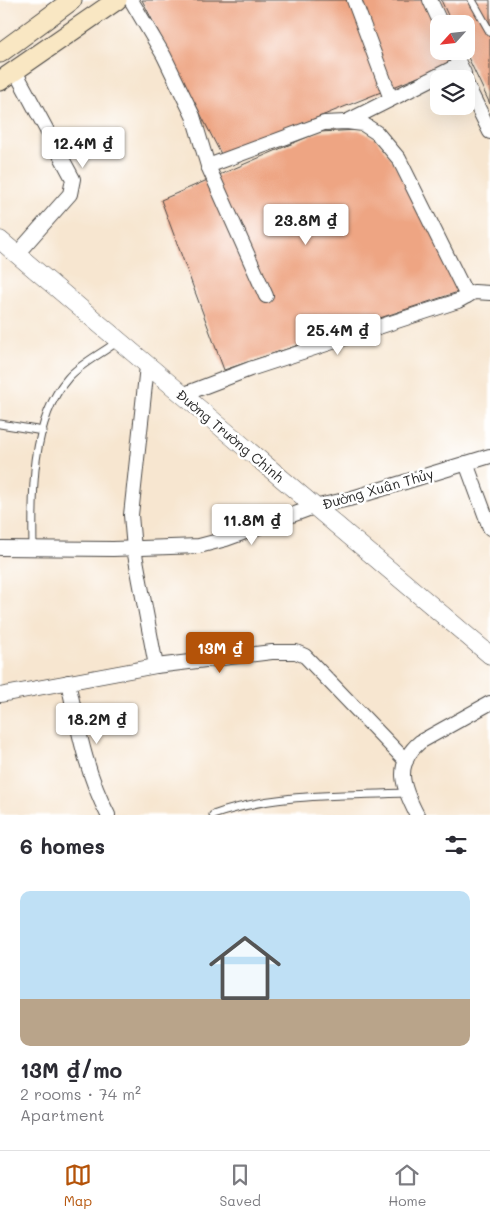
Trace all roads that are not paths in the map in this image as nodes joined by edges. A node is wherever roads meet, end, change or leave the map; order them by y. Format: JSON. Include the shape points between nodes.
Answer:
{"nodes":[{"id":1,"x":72,"y":0,"type":"edge"},
{"id":2,"x":117,"y":0,"type":"edge"},
{"id":3,"x":131,"y":0,"type":"edge"},
{"id":4,"x":354,"y":0,"type":"edge"},
{"id":5,"x":430,"y":0,"type":"edge"},
{"id":6,"x":472,"y":0,"type":"edge"},
{"id":7,"x":437,"y":15,"type":"edge"},
{"id":8,"x":490,"y":32,"type":"edge"},
{"id":9,"x":0,"y":53,"type":"edge"},
{"id":10,"x":457,"y":60,"type":"edge"},
{"id":11,"x":459,"y":65,"type":"junction"},
{"id":12,"x":462,"y":70,"type":"edge"},
{"id":13,"x":7,"y":76,"type":"edge"},
{"id":14,"x":391,"y":99,"type":"junction"},
{"id":15,"x":475,"y":99,"type":"edge"},
{"id":16,"x":346,"y":122,"type":"junction"},
{"id":17,"x":490,"y":132,"type":"edge"},
{"id":18,"x":208,"y":166,"type":"junction"},
{"id":19,"x":0,"y":240,"type":"edge"},
{"id":20,"x":16,"y":255,"type":"junction"},
{"id":21,"x":490,"y":293,"type":"edge"},
{"id":22,"x":266,"y":296,"type":"dead end"},
{"id":23,"x":467,"y":296,"type":"junction"},
{"id":24,"x":118,"y":341,"type":"junction"},
{"id":25,"x":147,"y":366,"type":"junction"},
{"id":26,"x":182,"y":395,"type":"junction"},
{"id":27,"x":0,"y":424,"type":"edge"},
{"id":28,"x":43,"y":431,"type":"junction"},
{"id":29,"x":490,"y":456,"type":"edge"},
{"id":30,"x":466,"y":463,"type":"junction"},
{"id":31,"x":314,"y":507,"type":"junction"},
{"id":32,"x":490,"y":528,"type":"edge"},
{"id":33,"x":0,"y":548,"type":"edge"},
{"id":34,"x":34,"y":548,"type":"junction"},
{"id":35,"x":134,"y":549,"type":"junction"},
{"id":36,"x":490,"y":655,"type":"edge"},
{"id":37,"x":156,"y":666,"type":"junction"},
{"id":38,"x":68,"y":682,"type":"junction"},
{"id":39,"x":0,"y":695,"type":"edge"},
{"id":40,"x":490,"y":704,"type":"edge"},
{"id":41,"x":406,"y":761,"type":"junction"},
{"id":42,"x":406,"y":793,"type":"junction"},
{"id":43,"x":108,"y":815,"type":"edge"},
{"id":44,"x":213,"y":815,"type":"edge"},
{"id":45,"x":417,"y":815,"type":"edge"}],
"edges":[{"from":1,"to":9,"type":"main road"},
{"from":2,"to":13,"type":"main road"},
{"from":3,"to":18,"type":"street","via":[[164,56],[193,116]]},
{"from":4,"to":14,"type":"street"},
{"from":5,"to":7,"type":"street"},
{"from":6,"to":8,"type":"lane"},
{"from":10,"to":11,"type":"street"},
{"from":11,"to":12,"type":"street"},
{"from":11,"to":14,"type":"street"},
{"from":13,"to":20,"type":"street","via":[[72,179],[70,194]]},
{"from":14,"to":16,"type":"street"},
{"from":15,"to":17,"type":"street"},
{"from":16,"to":18,"type":"street","via":[[311,127]]},
{"from":16,"to":23,"type":"street","via":[[363,124],[377,132],[399,159]]},
{"from":18,"to":22,"type":"street"},
{"from":19,"to":20,"type":"street","name":"Đường Trường Chinh"},
{"from":20,"to":24,"type":"street","name":"Đường Trường Chinh"},
{"from":21,"to":23,"type":"street","via":[[474,292]]},
{"from":23,"to":26,"type":"street"},
{"from":24,"to":25,"type":"street","name":"Đường Trường Chinh"},
{"from":24,"to":28,"type":"lane","via":[[69,376],[56,394]]},
{"from":25,"to":26,"type":"street","name":"Đường Trường Chinh"},
{"from":25,"to":35,"type":"street","via":[[132,507]]},
{"from":26,"to":31,"type":"street","name":"Đường Trường Chinh"},
{"from":27,"to":28,"type":"lane"},
{"from":28,"to":34,"type":"lane","via":[[32,497]]},
{"from":29,"to":30,"type":"street","name":"Đường Xuân Thủy"},
{"from":30,"to":31,"type":"street","name":"Đường Xuân Thủy"},
{"from":30,"to":32,"type":"street"},
{"from":31,"to":35,"type":"street","name":"Đường Xuân Thủy","via":[[200,546]]},
{"from":31,"to":36,"type":"street","name":"Đường Trường Chinh"},
{"from":33,"to":34,"type":"street","name":"Đường Xuân Thủy"},
{"from":34,"to":35,"type":"street","name":"Đường Xuân Thủy"},
{"from":35,"to":37,"type":"street"},
{"from":37,"to":38,"type":"street"},
{"from":37,"to":41,"type":"street","via":[[296,652],[305,656]]},
{"from":38,"to":39,"type":"street"},
{"from":38,"to":43,"type":"street","via":[[84,755]]},
{"from":40,"to":41,"type":"street","via":[[420,742]]},
{"from":41,"to":42,"type":"street","via":[[403,788]]},
{"from":42,"to":44,"type":"lane","via":[[286,798],[234,807]]},
{"from":42,"to":45,"type":"street"}]}
